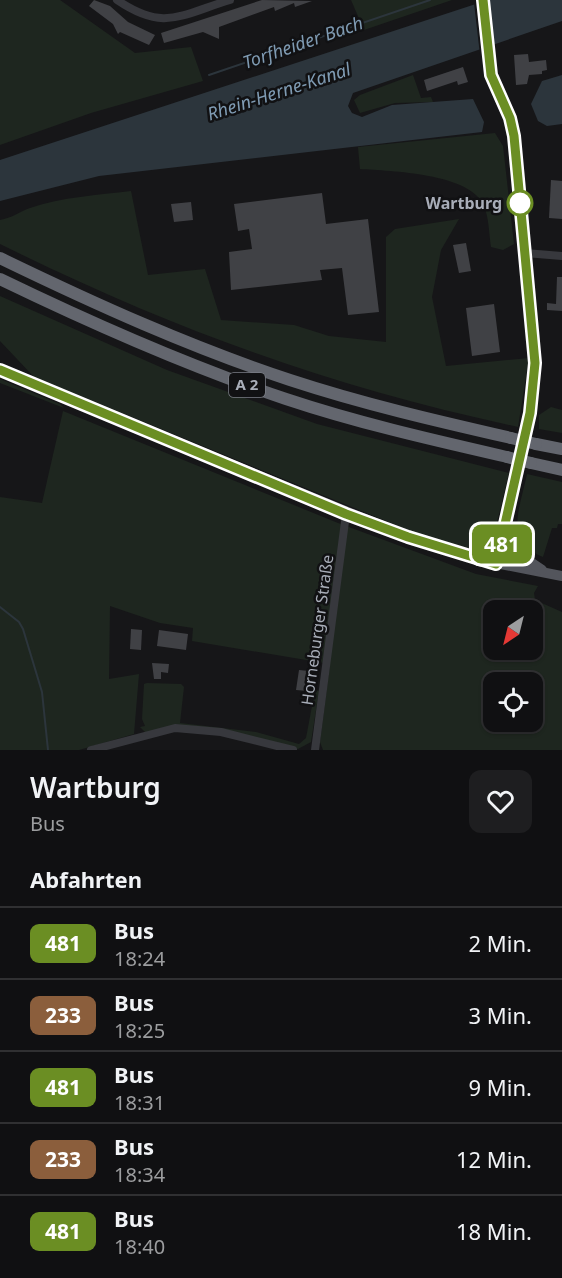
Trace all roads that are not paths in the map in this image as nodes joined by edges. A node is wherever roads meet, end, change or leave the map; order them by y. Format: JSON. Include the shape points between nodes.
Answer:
{"nodes":[{"id":1,"x":117,"y":0,"type":"edge"},
{"id":2,"x":230,"y":0,"type":"edge"},
{"id":3,"x":483,"y":0,"type":"edge"},
{"id":4,"x":203,"y":4,"type":"edge"},
{"id":5,"x":525,"y":253,"type":"junction"},
{"id":6,"x":562,"y":256,"type":"edge"},
{"id":7,"x":0,"y":258,"type":"edge"},
{"id":8,"x":0,"y":279,"type":"edge"},
{"id":9,"x":0,"y":370,"type":"edge"},
{"id":10,"x":562,"y":449,"type":"edge"},
{"id":11,"x":562,"y":470,"type":"edge"},
{"id":12,"x":346,"y":514,"type":"junction"},
{"id":13,"x":506,"y":528,"type":"junction"},
{"id":14,"x":496,"y":564,"type":"junction"},
{"id":15,"x":550,"y":574,"type":"junction"},
{"id":16,"x":562,"y":576,"type":"edge"},
{"id":17,"x":91,"y":750,"type":"edge"},
{"id":18,"x":293,"y":750,"type":"edge"},
{"id":19,"x":315,"y":750,"type":"edge"}],
"edges":[{"from":1,"to":4,"type":"street","via":[[156,20],[167,20]]},
{"from":2,"to":4,"type":"street"},
{"from":3,"to":5,"type":"main road","via":[[491,75],[514,136]]},
{"from":5,"to":6,"type":"street"},
{"from":5,"to":13,"type":"main road","via":[[535,363],[530,413]]},
{"from":7,"to":10,"type":"highway","number":"A 2","bridge":true,"via":[[155,329],[280,376],[385,409]]},
{"from":8,"to":11,"type":"highway","number":"A 2","bridge":true,"via":[[86,321],[286,399],[381,428]]},
{"from":9,"to":12,"type":"main road"},
{"from":12,"to":14,"type":"main road"},
{"from":12,"to":19,"type":"street","name":"Horneburger Straße"},
{"from":13,"to":14,"type":"main road"},
{"from":13,"to":15,"type":"main road","via":[[509,544],[518,556]]},
{"from":14,"to":15,"type":"main road"},
{"from":15,"to":16,"type":"main road"},
{"from":17,"to":18,"type":"street","via":[[175,728],[221,732]]}]}
